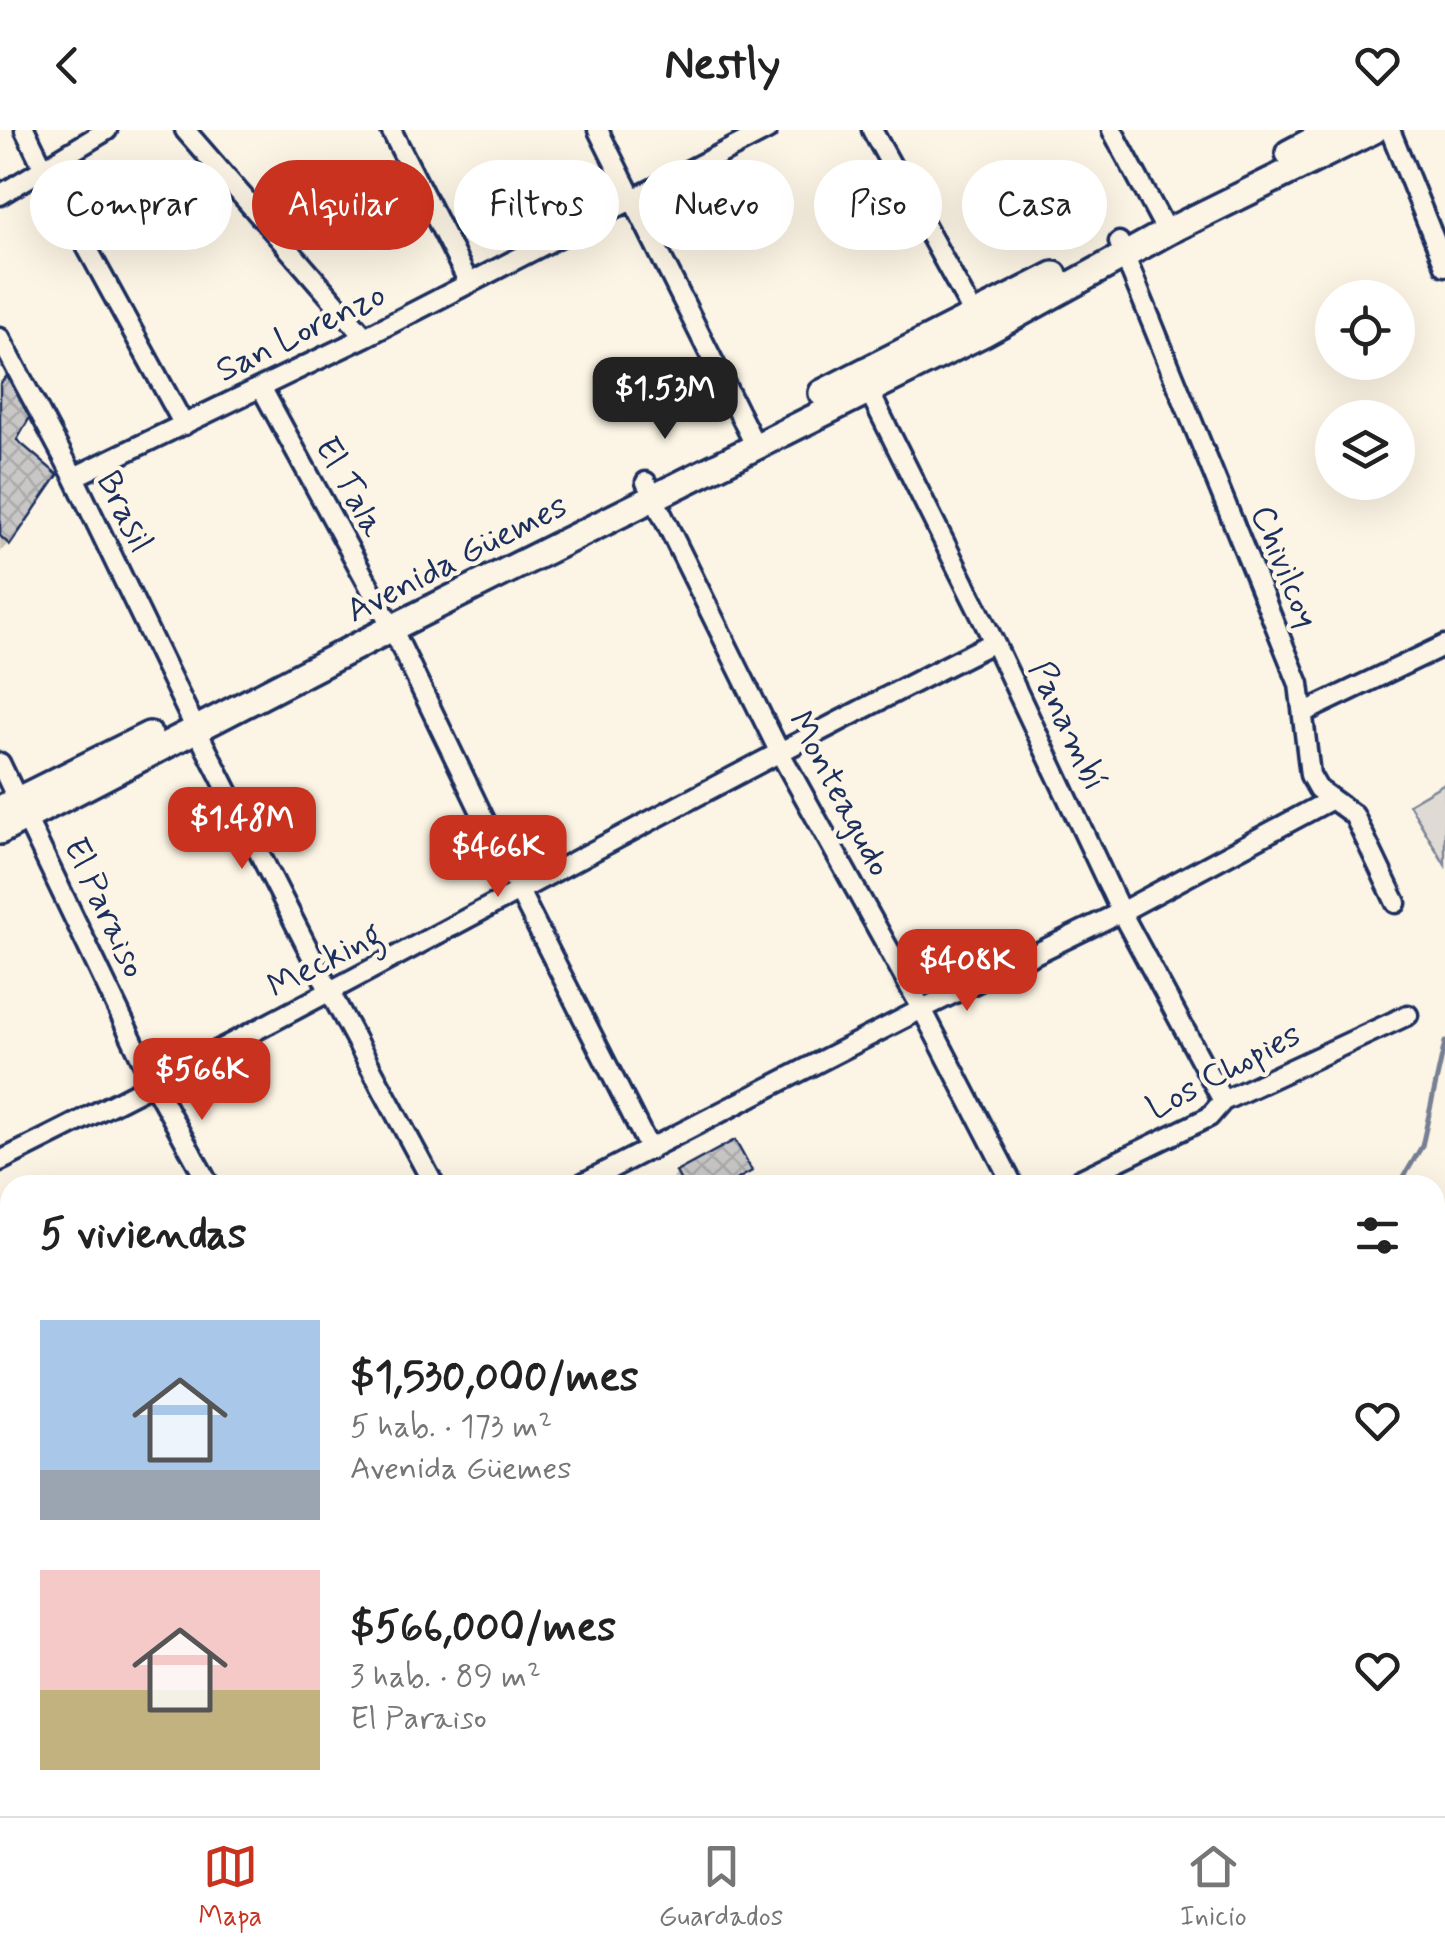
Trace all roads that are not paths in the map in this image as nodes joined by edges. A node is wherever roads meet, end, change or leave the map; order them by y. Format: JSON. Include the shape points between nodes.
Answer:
{"nodes":[{"id":1,"x":25,"y":130,"type":"edge"},
{"id":2,"x":107,"y":130,"type":"edge"},
{"id":3,"x":186,"y":130,"type":"edge"},
{"id":4,"x":392,"y":130,"type":"edge"},
{"id":5,"x":598,"y":130,"type":"edge"},
{"id":6,"x":767,"y":130,"type":"edge"},
{"id":7,"x":872,"y":130,"type":"edge"},
{"id":8,"x":1112,"y":130,"type":"edge"},
{"id":9,"x":1334,"y":130,"type":"edge"},
{"id":10,"x":1374,"y":130,"type":"edge"},
{"id":11,"x":1390,"y":130,"type":"edge"},
{"id":12,"x":40,"y":160,"type":"edge"},
{"id":13,"x":59,"y":160,"type":"edge"},
{"id":14,"x":30,"y":177,"type":"edge"},
{"id":15,"x":0,"y":195,"type":"edge"},
{"id":16,"x":634,"y":198,"type":"junction"},
{"id":17,"x":1163,"y":226,"type":"junction"},
{"id":18,"x":1122,"y":249,"type":"junction"},
{"id":19,"x":88,"y":250,"type":"edge"},
{"id":20,"x":1445,"y":266,"type":"edge"},
{"id":21,"x":469,"y":283,"type":"junction"},
{"id":22,"x":980,"y":324,"type":"junction"},
{"id":23,"x":364,"y":336,"type":"junction"},
{"id":24,"x":0,"y":338,"type":"edge"},
{"id":25,"x":864,"y":381,"type":"junction"},
{"id":26,"x":260,"y":387,"type":"junction"},
{"id":27,"x":184,"y":425,"type":"junction"},
{"id":28,"x":751,"y":438,"type":"junction"},
{"id":29,"x":74,"y":476,"type":"junction"},
{"id":30,"x":650,"y":489,"type":"junction"},
{"id":31,"x":388,"y":622,"type":"junction"},
{"id":32,"x":994,"y":642,"type":"junction"},
{"id":33,"x":1445,"y":645,"type":"edge"},
{"id":34,"x":1303,"y":713,"type":"junction"},
{"id":35,"x":193,"y":722,"type":"junction"},
{"id":36,"x":780,"y":752,"type":"junction"},
{"id":37,"x":0,"y":764,"type":"edge"},
{"id":38,"x":1332,"y":798,"type":"junction"},
{"id":39,"x":15,"y":809,"type":"edge"},
{"id":40,"x":0,"y":831,"type":"edge"},
{"id":41,"x":520,"y":891,"type":"junction"},
{"id":42,"x":1396,"y":903,"type":"dead end"},
{"id":43,"x":1120,"y":912,"type":"junction"},
{"id":44,"x":330,"y":992,"type":"junction"},
{"id":45,"x":922,"y":1009,"type":"junction"},
{"id":46,"x":1408,"y":1015,"type":"dead end"},
{"id":47,"x":154,"y":1084,"type":"junction"},
{"id":48,"x":1223,"y":1101,"type":"junction"},
{"id":49,"x":650,"y":1150,"type":"junction"},
{"id":50,"x":0,"y":1161,"type":"edge"},
{"id":51,"x":204,"y":1175,"type":"edge"},
{"id":52,"x":429,"y":1175,"type":"edge"},
{"id":53,"x":599,"y":1175,"type":"edge"},
{"id":54,"x":1008,"y":1175,"type":"edge"},
{"id":55,"x":1089,"y":1175,"type":"edge"}],
"edges":[{"from":1,"to":12,"type":"street"},
{"from":2,"to":13,"type":"street"},
{"from":3,"to":23,"type":"street"},
{"from":4,"to":21,"type":"street"},
{"from":5,"to":16,"type":"street"},
{"from":6,"to":16,"type":"street","name":"San Lorenzo"},
{"from":7,"to":22,"type":"street"},
{"from":8,"to":17,"type":"street"},
{"from":9,"to":17,"type":"main road","name":"Avenida Güemes"},
{"from":10,"to":17,"type":"main road","name":"Avenida Güemes"},
{"from":11,"to":20,"type":"street"},
{"from":14,"to":15,"type":"street"},
{"from":16,"to":21,"type":"street","name":"San Lorenzo"},
{"from":16,"to":28,"type":"street"},
{"from":17,"to":18,"type":"main road","name":"Avenida Güemes"},
{"from":18,"to":22,"type":"main road","name":"Avenida Güemes"},
{"from":18,"to":34,"type":"street","name":"Chivilcoy","via":[[1299,684]]},
{"from":19,"to":27,"type":"street"},
{"from":21,"to":23,"type":"street","name":"San Lorenzo"},
{"from":22,"to":25,"type":"main road","name":"Avenida Güemes"},
{"from":23,"to":26,"type":"street","name":"San Lorenzo"},
{"from":24,"to":29,"type":"street","name":"Brasil"},
{"from":25,"to":28,"type":"main road","name":"Avenida Güemes"},
{"from":25,"to":32,"type":"street","name":"Panambí"},
{"from":26,"to":27,"type":"street","name":"San Lorenzo"},
{"from":26,"to":31,"type":"street","name":"El Tala"},
{"from":27,"to":29,"type":"street","name":"San Lorenzo"},
{"from":28,"to":30,"type":"main road","name":"Avenida Güemes"},
{"from":29,"to":35,"type":"street","name":"Brasil"},
{"from":30,"to":31,"type":"main road","name":"Avenida Güemes"},
{"from":30,"to":36,"type":"street","name":"Monteagudo"},
{"from":31,"to":35,"type":"main road","name":"Avenida Güemes"},
{"from":31,"to":41,"type":"street","name":"El Tala"},
{"from":32,"to":36,"type":"street","name":"Mecking"},
{"from":32,"to":43,"type":"street","name":"Panambí"},
{"from":33,"to":34,"type":"street"},
{"from":34,"to":38,"type":"street","name":"Chivilcoy","via":[[1310,775]]},
{"from":35,"to":39,"type":"main road","name":"Avenida Güemes"},
{"from":35,"to":44,"type":"street","name":"Brasil"},
{"from":36,"to":41,"type":"street","name":"Mecking"},
{"from":36,"to":45,"type":"street","name":"Monteagudo"},
{"from":37,"to":39,"type":"street","name":"El Paraiso"},
{"from":38,"to":42,"type":"street","name":"Chivilcoy","via":[[1354,815]]},
{"from":38,"to":43,"type":"street"},
{"from":39,"to":40,"type":"main road","name":"Avenida Güemes"},
{"from":39,"to":47,"type":"street","name":"El Paraiso"},
{"from":41,"to":44,"type":"street","name":"Mecking"},
{"from":41,"to":49,"type":"street","name":"El Tala"},
{"from":43,"to":45,"type":"street"},
{"from":43,"to":48,"type":"street","name":"Panambí"},
{"from":44,"to":47,"type":"street","name":"Mecking"},
{"from":44,"to":52,"type":"street","name":"Brasil"},
{"from":45,"to":49,"type":"street"},
{"from":45,"to":54,"type":"street","name":"Monteagudo"},
{"from":46,"to":48,"type":"street","name":"Los Chopies"},
{"from":47,"to":50,"type":"street","name":"Mecking"},
{"from":47,"to":51,"type":"street","name":"El Paraiso"},
{"from":48,"to":55,"type":"street","name":"Los Chopies","via":[[1208,1117]]},
{"from":49,"to":53,"type":"street"}]}
